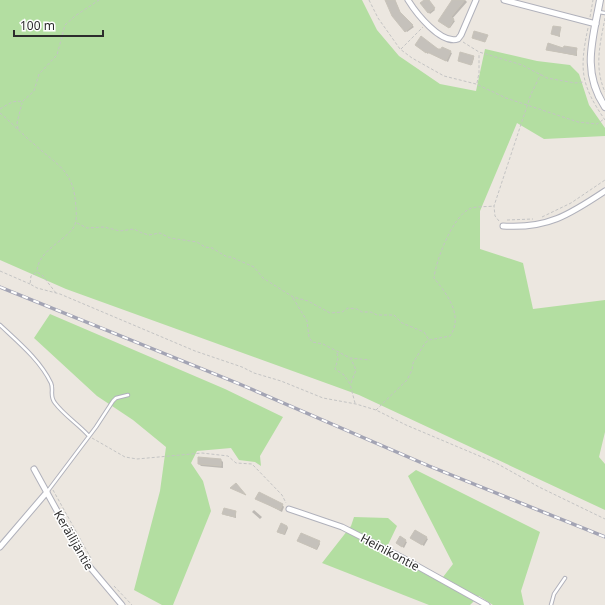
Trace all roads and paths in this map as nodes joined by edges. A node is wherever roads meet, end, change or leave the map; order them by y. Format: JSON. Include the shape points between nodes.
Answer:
{"nodes":[{"id":1,"x":100,"y":0,"type":"edge"},
{"id":2,"x":369,"y":0,"type":"edge"},
{"id":3,"x":408,"y":0,"type":"edge"},
{"id":4,"x":476,"y":0,"type":"edge"},
{"id":5,"x":504,"y":0,"type":"edge"},
{"id":6,"x":600,"y":0,"type":"edge"},
{"id":7,"x":602,"y":13,"type":"edge"},
{"id":8,"x":605,"y":17,"type":"edge"},
{"id":9,"x":426,"y":24,"type":"junction"},
{"id":10,"x":596,"y":24,"type":"junction"},
{"id":11,"x":458,"y":40,"type":"junction"},
{"id":12,"x":400,"y":49,"type":"junction"},
{"id":13,"x":479,"y":52,"type":"junction"},
{"id":14,"x":541,"y":74,"type":"junction"},
{"id":15,"x":584,"y":82,"type":"dead end"},
{"id":16,"x":476,"y":84,"type":"junction"},
{"id":17,"x":605,"y":92,"type":"edge"},
{"id":18,"x":22,"y":102,"type":"junction"},
{"id":19,"x":527,"y":105,"type":"junction"},
{"id":20,"x":605,"y":106,"type":"edge"},
{"id":21,"x":0,"y":109,"type":"edge"},
{"id":22,"x":0,"y":113,"type":"edge"},
{"id":23,"x":604,"y":120,"type":"edge"},
{"id":24,"x":18,"y":129,"type":"junction"},
{"id":25,"x":605,"y":180,"type":"edge"},
{"id":26,"x":605,"y":191,"type":"edge"},
{"id":27,"x":494,"y":206,"type":"junction"},
{"id":28,"x":498,"y":220,"type":"junction"},
{"id":29,"x":77,"y":223,"type":"junction"},
{"id":30,"x":503,"y":226,"type":"joint"},
{"id":31,"x":0,"y":271,"type":"edge"},
{"id":32,"x":37,"y":272,"type":"junction"},
{"id":33,"x":30,"y":284,"type":"junction"},
{"id":34,"x":56,"y":293,"type":"junction"},
{"id":35,"x":293,"y":297,"type":"junction"},
{"id":36,"x":0,"y":325,"type":"edge"},
{"id":37,"x":429,"y":340,"type":"junction"},
{"id":38,"x":337,"y":352,"type":"junction"},
{"id":39,"x":350,"y":358,"type":"junction"},
{"id":40,"x":370,"y":360,"type":"dead end"},
{"id":41,"x":350,"y":384,"type":"junction"},
{"id":42,"x":128,"y":395,"type":"dead end"},
{"id":43,"x":356,"y":404,"type":"junction"},
{"id":44,"x":376,"y":410,"type":"junction"},
{"id":45,"x":88,"y":435,"type":"junction"},
{"id":46,"x":34,"y":469,"type":"dead end"},
{"id":47,"x":51,"y":486,"type":"junction"},
{"id":48,"x":47,"y":492,"type":"junction"},
{"id":49,"x":289,"y":509,"type":"joint"},
{"id":50,"x":605,"y":519,"type":"edge"},
{"id":51,"x":0,"y":547,"type":"edge"},
{"id":52,"x":94,"y":563,"type":"dead end"},
{"id":53,"x":565,"y":578,"type":"dead end"},
{"id":54,"x":112,"y":584,"type":"dead end"},
{"id":55,"x":122,"y":605,"type":"edge"},
{"id":56,"x":132,"y":605,"type":"edge"},
{"id":57,"x":487,"y":605,"type":"edge"},
{"id":58,"x":551,"y":605,"type":"edge"}],
"edges":[{"from":1,"to":18,"type":"path","via":[[65,25],[57,55],[39,74],[34,91]]},
{"from":2,"to":12,"type":"path","via":[[378,18]]},
{"from":3,"to":9,"type":"street"},
{"from":4,"to":11,"type":"street"},
{"from":5,"to":10,"type":"street"},
{"from":6,"to":7,"type":"street"},
{"from":7,"to":10,"type":"street"},
{"from":8,"to":17,"type":"path","via":[[598,63],[600,82]]},
{"from":9,"to":11,"type":"street","via":[[443,37]]},
{"from":9,"to":12,"type":"path"},
{"from":10,"to":20,"type":"street","via":[[590,66],[594,88]]},
{"from":11,"to":13,"type":"path"},
{"from":12,"to":16,"type":"path","via":[[444,76]]},
{"from":13,"to":14,"type":"path","via":[[522,65]]},
{"from":13,"to":16,"type":"path"},
{"from":14,"to":15,"type":"path","via":[[554,80]]},
{"from":14,"to":19,"type":"path"},
{"from":16,"to":19,"type":"path"},
{"from":18,"to":21,"type":"path","via":[[9,103]]},
{"from":18,"to":24,"type":"path"},
{"from":19,"to":23,"type":"path","via":[[589,124],[597,124]]},
{"from":19,"to":27,"type":"path"},
{"from":22,"to":24,"type":"path"},
{"from":24,"to":29,"type":"path","via":[[68,174],[75,190]]},
{"from":25,"to":28,"type":"path","via":[[552,214],[538,218]]},
{"from":26,"to":30,"type":"street","via":[[558,219],[535,226]]},
{"from":27,"to":28,"type":"path"},
{"from":27,"to":37,"type":"path","via":[[469,209],[447,236],[436,264],[434,278],[447,294],[455,312],[453,331],[450,336]]},
{"from":28,"to":30,"type":"path"},
{"from":29,"to":32,"type":"path","via":[[72,231],[46,253],[37,267]]},
{"from":29,"to":35,"type":"path","via":[[87,228],[104,227],[120,231],[134,229],[142,233],[160,233],[179,241],[197,242],[254,267],[263,278]]},
{"from":31,"to":33,"type":"path"},
{"from":32,"to":33,"type":"path","via":[[31,276]]},
{"from":32,"to":34,"type":"path","via":[[42,274]]},
{"from":33,"to":34,"type":"path"},
{"from":34,"to":43,"type":"path","via":[[254,374],[282,381],[323,398]]},
{"from":35,"to":37,"type":"path","via":[[308,300],[330,313],[342,312],[348,308],[377,315],[394,315],[402,323],[424,332]]},
{"from":35,"to":38,"type":"path","via":[[307,321],[312,342],[323,344]]},
{"from":36,"to":45,"type":"lane","via":[[31,354],[46,375],[52,384],[51,394],[55,404]]},
{"from":37,"to":44,"type":"path","via":[[420,349],[407,380]]},
{"from":38,"to":39,"type":"path"},
{"from":38,"to":41,"type":"path","via":[[335,369],[344,375]]},
{"from":39,"to":40,"type":"path"},
{"from":39,"to":41,"type":"path","via":[[356,370]]},
{"from":41,"to":43,"type":"path"},
{"from":42,"to":45,"type":"lane","via":[[116,398]]},
{"from":43,"to":44,"type":"path"},
{"from":44,"to":50,"type":"path","via":[[496,463]]},
{"from":45,"to":47,"type":"lane"},
{"from":45,"to":49,"type":"path","via":[[125,457],[137,459],[202,453],[228,456],[236,463],[252,464],[282,495]]},
{"from":46,"to":48,"type":"street","name":"Keräilijäntie"},
{"from":47,"to":48,"type":"lane"},
{"from":47,"to":52,"type":"path"},
{"from":48,"to":51,"type":"street"},
{"from":48,"to":55,"type":"street","name":"Keräilijäntie","via":[[84,560]]},
{"from":49,"to":57,"type":"street","name":"Heinikontie","via":[[342,527]]},
{"from":53,"to":58,"type":"lane","via":[[554,594]]},
{"from":54,"to":56,"type":"path"}]}
